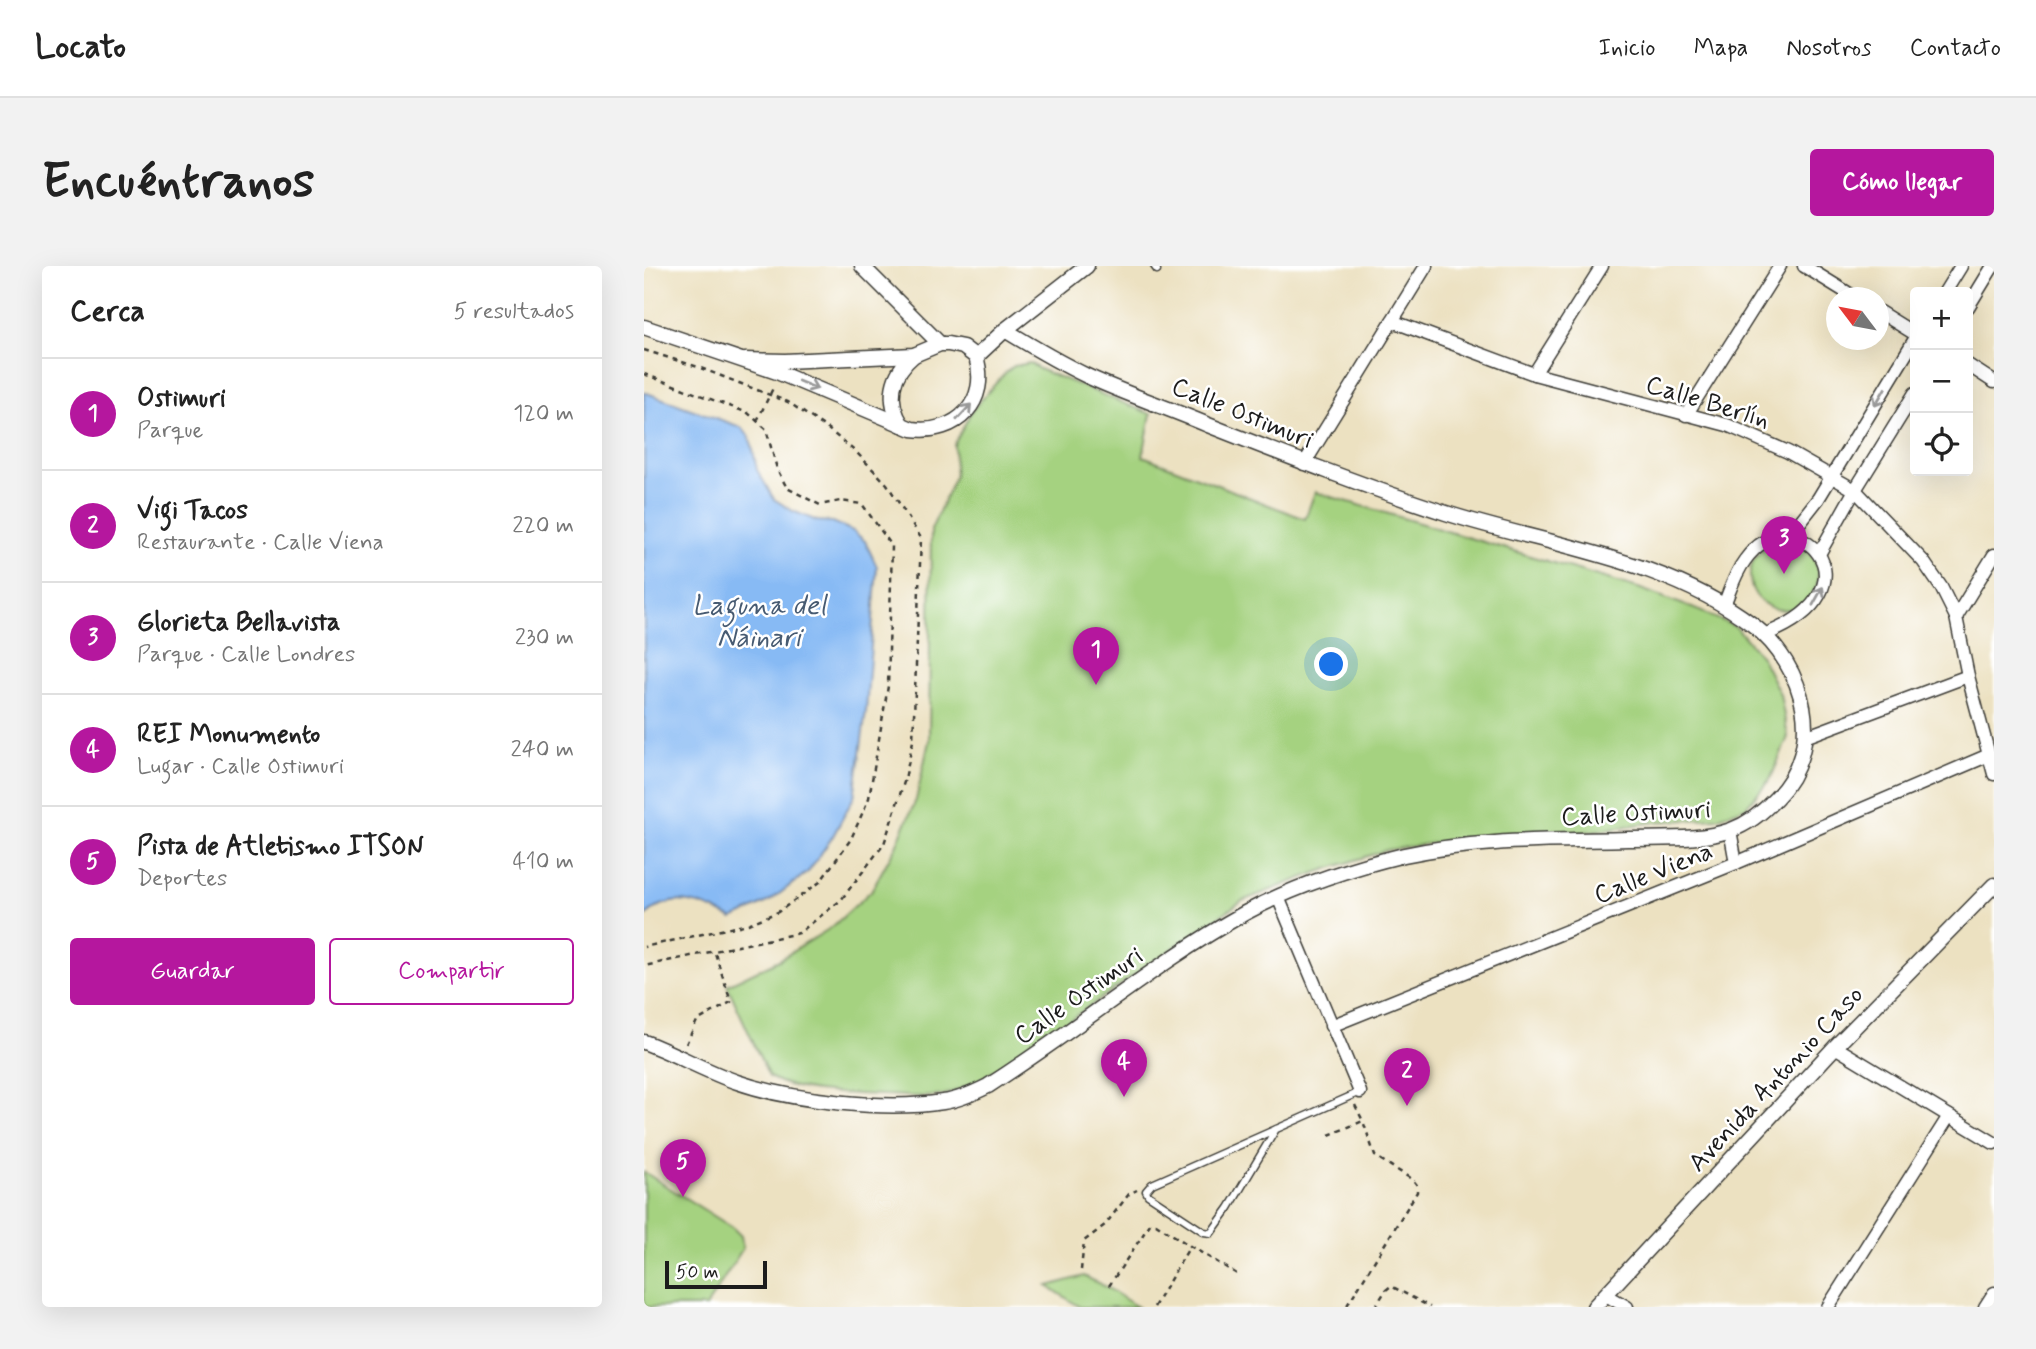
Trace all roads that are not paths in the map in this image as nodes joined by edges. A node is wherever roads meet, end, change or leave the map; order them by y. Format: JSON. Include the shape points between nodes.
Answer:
{"nodes":[{"id":1,"x":862,"y":266,"type":"edge"},
{"id":2,"x":1087,"y":266,"type":"edge"},
{"id":3,"x":1426,"y":266,"type":"edge"},
{"id":4,"x":1602,"y":266,"type":"edge"},
{"id":5,"x":1780,"y":266,"type":"edge"},
{"id":6,"x":1804,"y":266,"type":"edge"},
{"id":7,"x":1961,"y":266,"type":"edge"},
{"id":8,"x":1993,"y":266,"type":"edge"},
{"id":9,"x":1838,"y":287,"type":"edge"},
{"id":10,"x":1948,"y":287,"type":"edge"},
{"id":11,"x":1973,"y":299,"type":"edge"},
{"id":12,"x":1889,"y":318,"type":"edge"},
{"id":13,"x":1392,"y":321,"type":"junction"},
{"id":14,"x":644,"y":327,"type":"edge"},
{"id":15,"x":1005,"y":330,"type":"junction"},
{"id":16,"x":1910,"y":331,"type":"edge"},
{"id":17,"x":940,"y":344,"type":"junction"},
{"id":18,"x":1910,"y":347,"type":"edge"},
{"id":19,"x":914,"y":355,"type":"junction"},
{"id":20,"x":976,"y":357,"type":"junction"},
{"id":21,"x":745,"y":360,"type":"junction"},
{"id":22,"x":1973,"y":368,"type":"edge"},
{"id":23,"x":1534,"y":374,"type":"junction"},
{"id":24,"x":1994,"y":382,"type":"edge"},
{"id":25,"x":1910,"y":401,"type":"edge"},
{"id":26,"x":1686,"y":415,"type":"junction"},
{"id":27,"x":902,"y":425,"type":"junction"},
{"id":28,"x":1304,"y":464,"type":"junction"},
{"id":29,"x":1832,"y":475,"type":"junction"},
{"id":30,"x":1855,"y":490,"type":"junction"},
{"id":31,"x":1782,"y":536,"type":"junction"},
{"id":32,"x":1819,"y":554,"type":"junction"},
{"id":33,"x":1994,"y":555,"type":"edge"},
{"id":34,"x":1724,"y":605,"type":"junction"},
{"id":35,"x":1956,"y":617,"type":"junction"},
{"id":36,"x":1765,"y":635,"type":"junction"},
{"id":37,"x":1968,"y":676,"type":"junction"},
{"id":38,"x":1805,"y":737,"type":"junction"},
{"id":39,"x":1989,"y":755,"type":"junction"},
{"id":40,"x":1994,"y":774,"type":"edge"},
{"id":41,"x":1730,"y":830,"type":"junction"},
{"id":42,"x":1736,"y":863,"type":"junction"},
{"id":43,"x":1994,"y":885,"type":"edge"},
{"id":44,"x":1278,"y":897,"type":"junction"},
{"id":45,"x":1331,"y":1026,"type":"junction"},
{"id":46,"x":644,"y":1042,"type":"edge"},
{"id":47,"x":1835,"y":1047,"type":"junction"},
{"id":48,"x":1355,"y":1094,"type":"joint"},
{"id":49,"x":1949,"y":1116,"type":"junction"},
{"id":50,"x":1276,"y":1129,"type":"junction"},
{"id":51,"x":1994,"y":1143,"type":"edge"},
{"id":52,"x":1994,"y":1293,"type":"edge"},
{"id":53,"x":1606,"y":1295,"type":"junction"},
{"id":54,"x":1594,"y":1307,"type":"edge"},
{"id":55,"x":1627,"y":1307,"type":"edge"},
{"id":56,"x":1828,"y":1307,"type":"edge"},
{"id":57,"x":1985,"y":1307,"type":"edge"}],
"edges":[{"from":1,"to":17,"type":"street"},
{"from":2,"to":15,"type":"street"},
{"from":3,"to":13,"type":"street"},
{"from":4,"to":23,"type":"street"},
{"from":5,"to":26,"type":"street"},
{"from":6,"to":9,"type":"street"},
{"from":7,"to":10,"type":"street"},
{"from":8,"to":11,"type":"street"},
{"from":12,"to":16,"type":"street"},
{"from":13,"to":23,"type":"street","name":"Calle Berlín"},
{"from":13,"to":28,"type":"street"},
{"from":14,"to":21,"type":"street"},
{"from":15,"to":20,"type":"street"},
{"from":15,"to":28,"type":"street","name":"Calle Ostimuri","via":[[1090,377]]},
{"from":17,"to":19,"type":"street"},
{"from":17,"to":20,"type":"street","via":[[963,347]]},
{"from":18,"to":29,"type":"street","one_way":true},
{"from":19,"to":21,"type":"street"},
{"from":19,"to":27,"type":"street","via":[[900,369],[893,387],[894,407]]},
{"from":27,"to":20,"type":"street","one_way":true,"via":[[934,430],[963,415],[978,387]]},
{"from":21,"to":27,"type":"street","one_way":true},
{"from":22,"to":24,"type":"street"},
{"from":23,"to":26,"type":"street","name":"Calle Berlín"},
{"from":25,"to":30,"type":"street"},
{"from":26,"to":29,"type":"street","name":"Calle Berlín","via":[[1754,435]]},
{"from":28,"to":34,"type":"street","name":"Calle Ostimuri","via":[[1448,513],[1644,569]]},
{"from":29,"to":30,"type":"street","name":"Calle Berlín"},
{"from":29,"to":31,"type":"street","via":[[1807,515]]},
{"from":30,"to":32,"type":"street"},
{"from":30,"to":35,"type":"street","name":"Calle Berlín","via":[[1923,561]]},
{"from":31,"to":32,"type":"street","via":[[1808,543]]},
{"from":31,"to":34,"type":"street","via":[[1770,538],[1745,560]]},
{"from":36,"to":32,"type":"street","one_way":true,"via":[[1795,620],[1815,603],[1825,578]]},
{"from":33,"to":35,"type":"street"},
{"from":34,"to":36,"type":"street","name":"Calle Ostimuri"},
{"from":35,"to":37,"type":"street","name":"Calle Berlín"},
{"from":36,"to":38,"type":"street","name":"Calle Ostimuri","via":[[1790,665],[1802,701]]},
{"from":37,"to":38,"type":"street"},
{"from":37,"to":39,"type":"street","name":"Calle Berlín"},
{"from":38,"to":41,"type":"street","name":"Calle Ostimuri","via":[[1795,770],[1781,793]]},
{"from":39,"to":40,"type":"street","name":"Calle Berlín"},
{"from":39,"to":42,"type":"street","name":"Calle Viena"},
{"from":41,"to":42,"type":"street"},
{"from":41,"to":44,"type":"street","name":"Calle Ostimuri","via":[[1691,837],[1438,849],[1365,866]]},
{"from":42,"to":45,"type":"street","name":"Calle Viena"},
{"from":43,"to":47,"type":"street","name":"Avenida Antonio Caso"},
{"from":44,"to":45,"type":"street"},
{"from":44,"to":46,"type":"street","name":"Calle Ostimuri","via":[[1195,943],[988,1086],[945,1102],[877,1105],[776,1093],[735,1082]]},
{"from":45,"to":48,"type":"street"},
{"from":47,"to":49,"type":"street"},
{"from":47,"to":53,"type":"street","name":"Avenida Antonio Caso"},
{"from":48,"to":50,"type":"lane"},
{"from":49,"to":51,"type":"street"},
{"from":49,"to":56,"type":"street"},
{"from":50,"to":50,"type":"lane","via":[[1211,1233],[1146,1191],[1152,1184]]},
{"from":52,"to":57,"type":"street"},
{"from":53,"to":54,"type":"street","name":"Avenida Antonio Caso"},
{"from":53,"to":55,"type":"street"}]}
